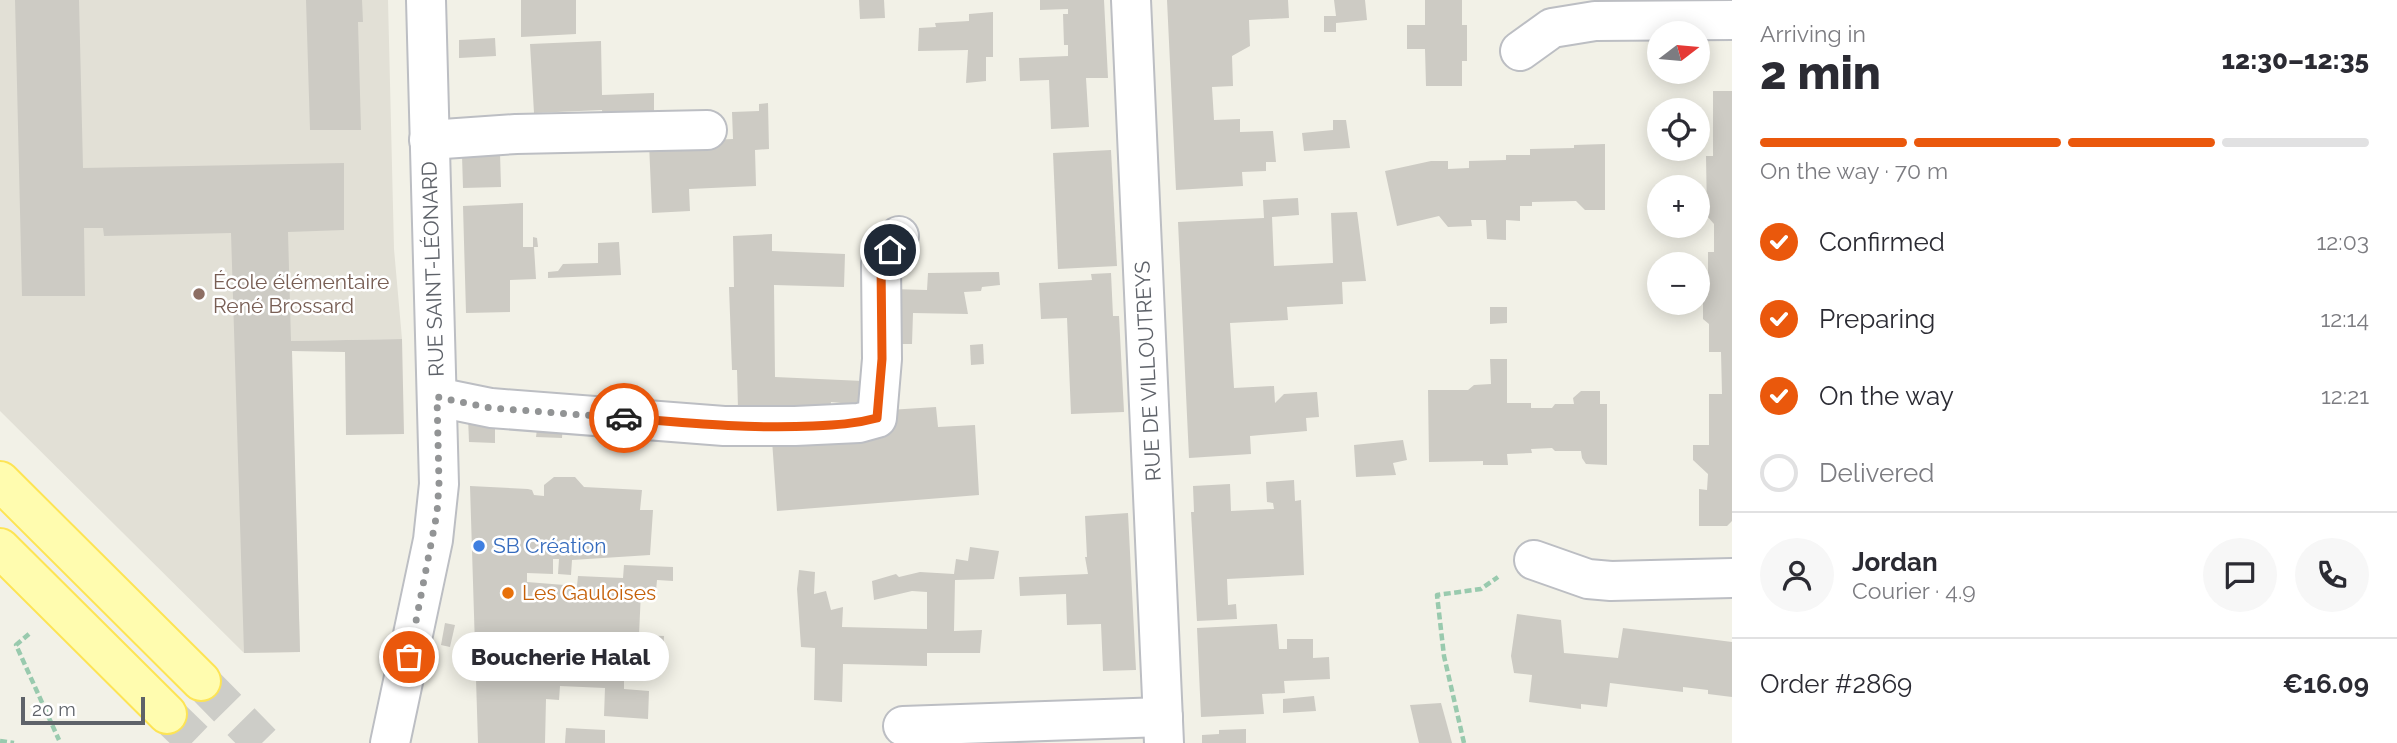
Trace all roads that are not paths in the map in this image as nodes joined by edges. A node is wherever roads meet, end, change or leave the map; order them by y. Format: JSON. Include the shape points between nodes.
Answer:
{"nodes":[{"id":1,"x":426,"y":0,"type":"edge"},
{"id":2,"x":1131,"y":0,"type":"edge"},
{"id":3,"x":1732,"y":20,"type":"edge"},
{"id":4,"x":1520,"y":51,"type":"dead end"},
{"id":5,"x":707,"y":130,"type":"dead end"},
{"id":6,"x":429,"y":140,"type":"junction"},
{"id":7,"x":899,"y":236,"type":"dead end"},
{"id":8,"x":437,"y":397,"type":"junction"},
{"id":9,"x":0,"y":481,"type":"edge"},
{"id":10,"x":0,"y":548,"type":"edge"},
{"id":11,"x":1534,"y":560,"type":"dead end"},
{"id":12,"x":1732,"y":578,"type":"edge"},
{"id":13,"x":201,"y":681,"type":"tunnel mouth"},
{"id":14,"x":167,"y":714,"type":"tunnel mouth"},
{"id":15,"x":903,"y":726,"type":"dead end"},
{"id":16,"x":1164,"y":730,"type":"edge"},
{"id":17,"x":390,"y":743,"type":"edge"}],
"edges":[{"from":1,"to":6,"type":"street","name":"RUE SAINT-LÉONARD"},
{"from":2,"to":16,"type":"street","name":"RUE DE VILLOUTREYS"},
{"from":3,"to":4,"type":"street","via":[[1595,22],[1552,28]]},
{"from":5,"to":6,"type":"street"},
{"from":6,"to":8,"type":"street","name":"RUE SAINT-LÉONARD"},
{"from":7,"to":8,"type":"street","via":[[881,263],[877,418],[846,424],[724,426],[491,408]]},
{"from":8,"to":17,"type":"street","name":"RUE SAINT-LÉONARD","via":[[437,513]]},
{"from":9,"to":13,"type":"main road"},
{"from":10,"to":14,"type":"main road"},
{"from":11,"to":12,"type":"street","via":[[1588,579]]},
{"from":15,"to":16,"type":"street"}]}
